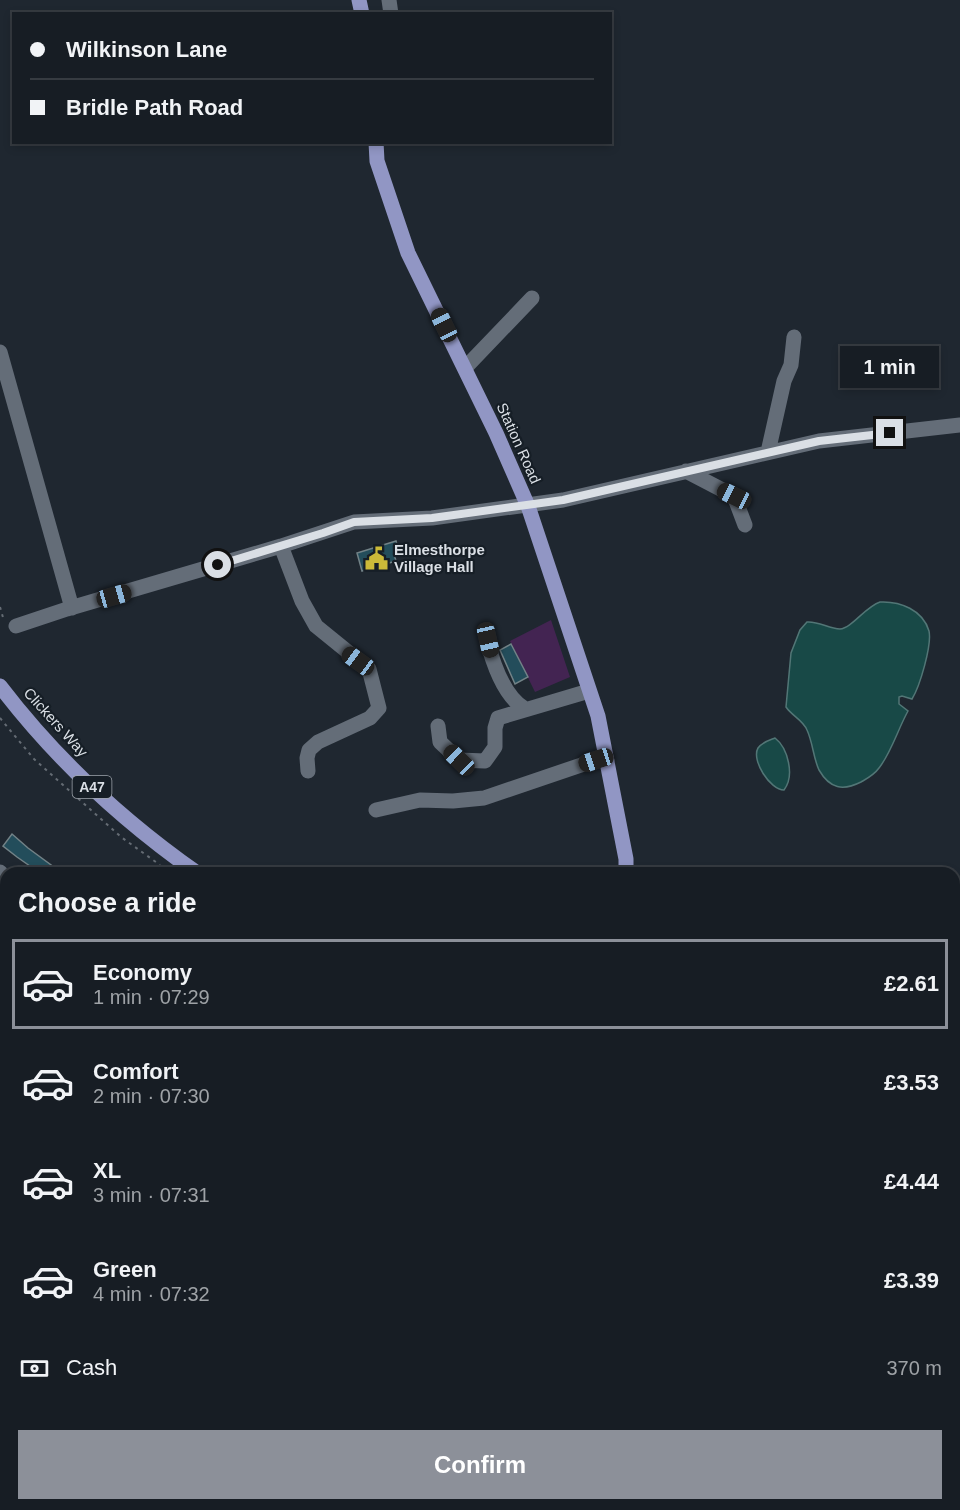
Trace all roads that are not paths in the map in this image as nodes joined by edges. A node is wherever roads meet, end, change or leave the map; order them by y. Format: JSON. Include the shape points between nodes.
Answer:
{"nodes":[{"id":1,"x":376,"y":144,"type":"edge"},
{"id":2,"x":532,"y":298,"type":"dead end"},
{"id":3,"x":794,"y":337,"type":"dead end"},
{"id":4,"x":0,"y":352,"type":"edge"},
{"id":5,"x":465,"y":368,"type":"junction"},
{"id":6,"x":960,"y":424,"type":"edge"},
{"id":7,"x":768,"y":452,"type":"junction"},
{"id":8,"x":686,"y":471,"type":"junction"},
{"id":9,"x":528,"y":506,"type":"junction"},
{"id":10,"x":745,"y":525,"type":"dead end"},
{"id":11,"x":281,"y":546,"type":"junction"},
{"id":12,"x":72,"y":608,"type":"junction"},
{"id":13,"x":10,"y":625,"type":"road end"},
{"id":14,"x":488,"y":640,"type":"dead end"},
{"id":15,"x":0,"y":686,"type":"edge"},
{"id":16,"x":589,"y":691,"type":"junction"},
{"id":17,"x":525,"y":709,"type":"junction"},
{"id":18,"x":438,"y":726,"type":"dead end"},
{"id":19,"x":607,"y":760,"type":"junction"},
{"id":20,"x":308,"y":771,"type":"dead end"},
{"id":21,"x":376,"y":810,"type":"dead end"},
{"id":22,"x":188,"y":867,"type":"edge"},
{"id":23,"x":626,"y":867,"type":"edge"}],
"edges":[{"from":1,"to":5,"type":"main road","name":"Station Road","via":[[377,161],[408,253]]},
{"from":2,"to":5,"type":"street"},
{"from":3,"to":7,"type":"street","via":[[791,365]]},
{"from":4,"to":12,"type":"street"},
{"from":5,"to":9,"type":"main road","name":"Station Road"},
{"from":6,"to":7,"type":"street","via":[[819,441]]},
{"from":7,"to":8,"type":"street"},
{"from":8,"to":9,"type":"street"},
{"from":8,"to":10,"type":"street","via":[[734,496]]},
{"from":9,"to":11,"type":"street","via":[[432,518],[354,522]]},
{"from":9,"to":16,"type":"main road","name":"Station Road"},
{"from":11,"to":12,"type":"street"},
{"from":11,"to":20,"type":"street","via":[[316,626],[369,669],[379,708],[370,718],[318,742],[309,750]]},
{"from":12,"to":13,"type":"street"},
{"from":14,"to":17,"type":"street","via":[[491,657],[510,694]]},
{"from":15,"to":22,"type":"main road","name":"Clickers Way","number":"A47","via":[[22,714],[117,811]]},
{"from":16,"to":17,"type":"street"},
{"from":16,"to":19,"type":"main road","name":"Station Road"},
{"from":17,"to":18,"type":"street","via":[[498,718],[495,747],[485,761],[459,760],[440,742]]},
{"from":19,"to":21,"type":"street","via":[[596,760],[484,798],[420,800]]},
{"from":19,"to":23,"type":"main road","name":"Station Road"}]}
